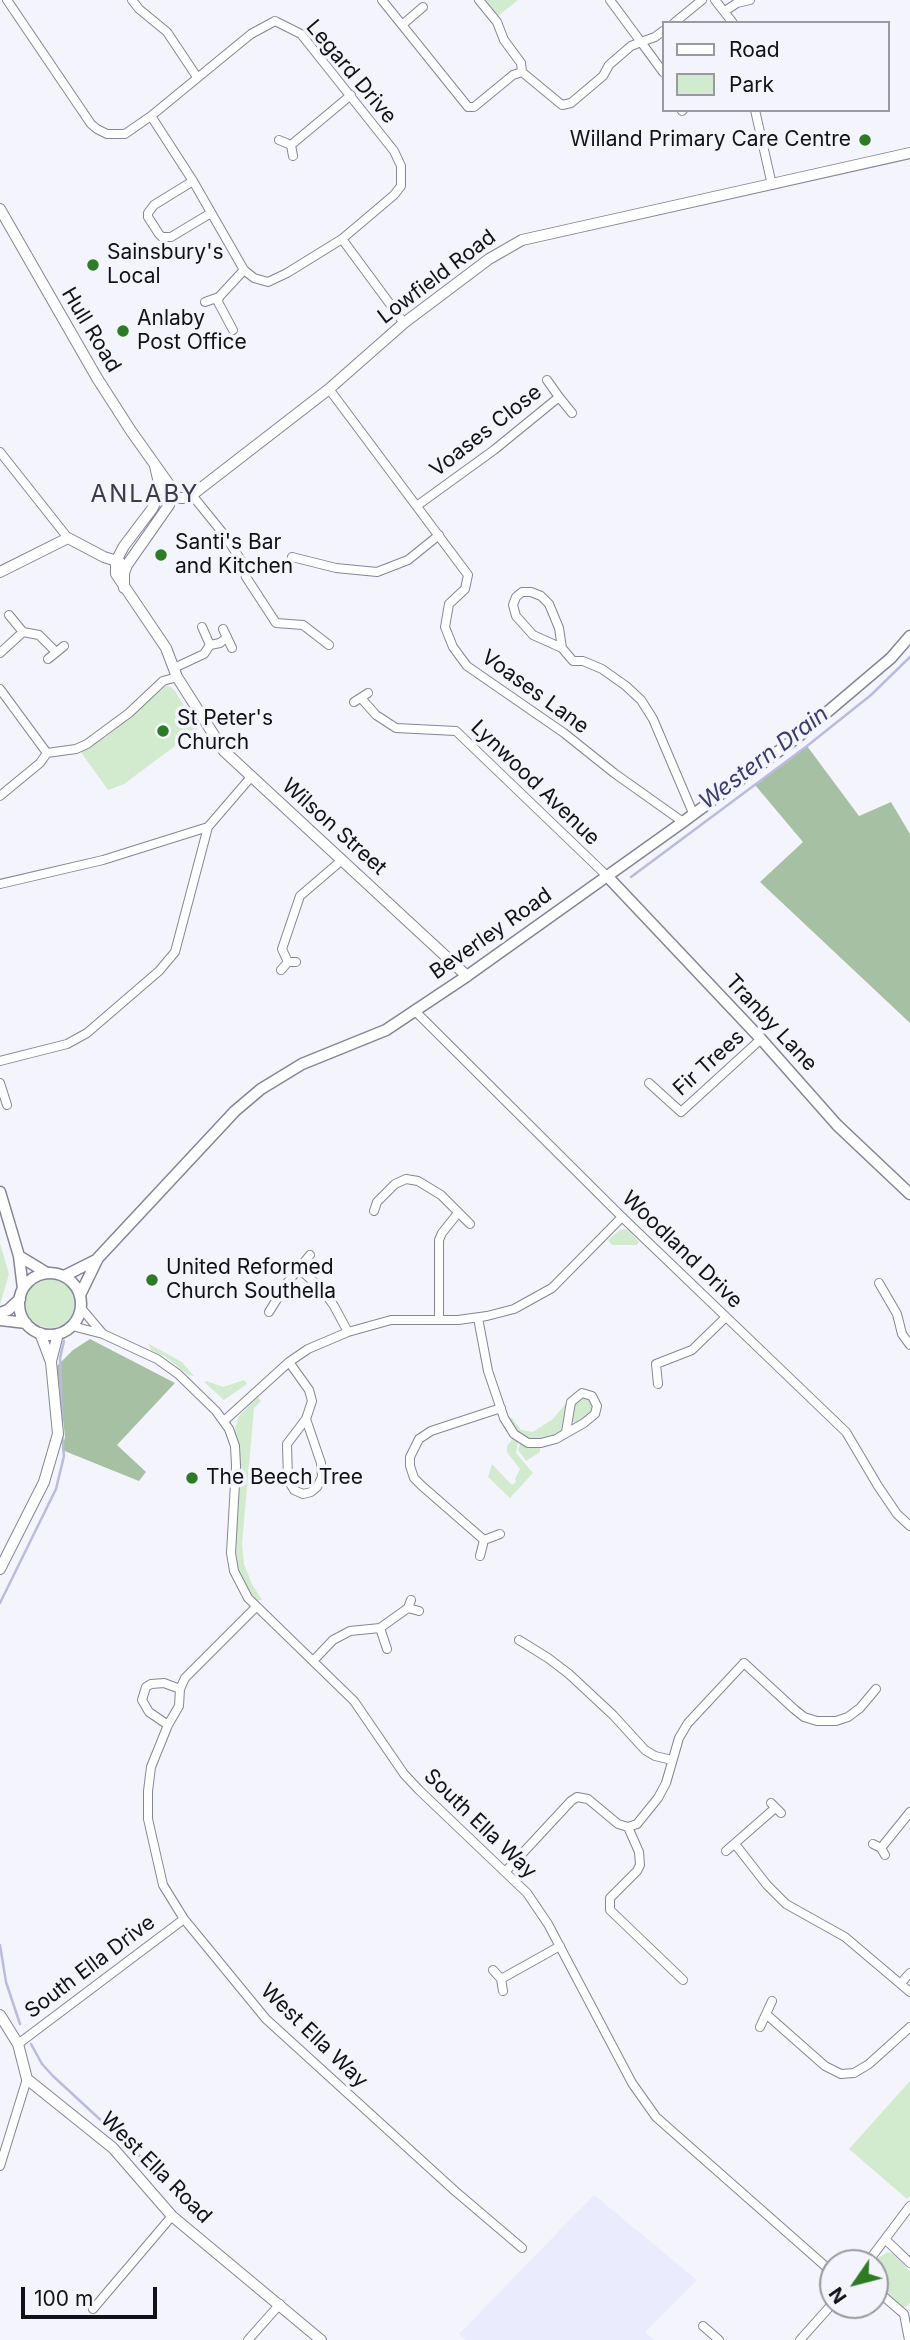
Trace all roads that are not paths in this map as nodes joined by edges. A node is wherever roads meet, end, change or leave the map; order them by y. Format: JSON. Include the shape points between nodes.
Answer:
{"nodes":[{"id":1,"x":7,"y":0,"type":"edge"},
{"id":2,"x":132,"y":0,"type":"edge"},
{"id":3,"x":382,"y":0,"type":"edge"},
{"id":4,"x":479,"y":0,"type":"edge"},
{"id":5,"x":610,"y":0,"type":"edge"},
{"id":6,"x":702,"y":0,"type":"edge"},
{"id":7,"x":715,"y":0,"type":"edge"},
{"id":8,"x":750,"y":0,"type":"edge"},
{"id":9,"x":423,"y":7,"type":"dead end"},
{"id":10,"x":725,"y":11,"type":"junction"},
{"id":11,"x":676,"y":21,"type":"edge"},
{"id":12,"x":732,"y":21,"type":"edge"},
{"id":13,"x":402,"y":25,"type":"junction"},
{"id":14,"x":662,"y":32,"type":"edge"},
{"id":15,"x":641,"y":42,"type":"junction"},
{"id":16,"x":662,"y":71,"type":"edge"},
{"id":17,"x":522,"y":72,"type":"junction"},
{"id":18,"x":197,"y":76,"type":"junction"},
{"id":19,"x":351,"y":95,"type":"junction"},
{"id":20,"x":755,"y":112,"type":"edge"},
{"id":21,"x":151,"y":116,"type":"junction"},
{"id":22,"x":279,"y":140,"type":"dead end"},
{"id":23,"x":291,"y":145,"type":"junction"},
{"id":24,"x":910,"y":153,"type":"edge"},
{"id":25,"x":293,"y":156,"type":"dead end"},
{"id":26,"x":193,"y":181,"type":"junction"},
{"id":27,"x":772,"y":185,"type":"junction"},
{"id":28,"x":0,"y":209,"type":"edge"},
{"id":29,"x":211,"y":213,"type":"junction"},
{"id":30,"x":342,"y":239,"type":"junction"},
{"id":31,"x":244,"y":270,"type":"junction"},
{"id":32,"x":219,"y":297,"type":"junction"},
{"id":33,"x":205,"y":302,"type":"dead end"},
{"id":34,"x":404,"y":323,"type":"junction"},
{"id":35,"x":233,"y":330,"type":"dead end"},
{"id":36,"x":547,"y":380,"type":"dead end"},
{"id":37,"x":329,"y":389,"type":"junction"},
{"id":38,"x":559,"y":397,"type":"junction"},
{"id":39,"x":572,"y":413,"type":"dead end"},
{"id":40,"x":0,"y":452,"type":"edge"},
{"id":41,"x":155,"y":466,"type":"junction"},
{"id":42,"x":192,"y":495,"type":"junction"},
{"id":43,"x":158,"y":497,"type":"junction"},
{"id":44,"x":171,"y":498,"type":"junction"},
{"id":45,"x":418,"y":505,"type":"junction"},
{"id":46,"x":439,"y":535,"type":"junction"},
{"id":47,"x":68,"y":538,"type":"junction"},
{"id":48,"x":292,"y":557,"type":"dead end"},
{"id":49,"x":116,"y":561,"type":"junction"},
{"id":50,"x":127,"y":565,"type":"junction"},
{"id":51,"x":0,"y":572,"type":"edge"},
{"id":52,"x":124,"y":589,"type":"junction"},
{"id":53,"x":9,"y":615,"type":"dead end"},
{"id":54,"x":202,"y":627,"type":"dead end"},
{"id":55,"x":23,"y":632,"type":"junction"},
{"id":56,"x":910,"y":636,"type":"edge"},
{"id":57,"x":210,"y":645,"type":"junction"},
{"id":58,"x":329,"y":645,"type":"dead end"},
{"id":59,"x":64,"y":646,"type":"dead end"},
{"id":60,"x":232,"y":648,"type":"dead end"},
{"id":61,"x":562,"y":648,"type":"junction"},
{"id":62,"x":56,"y":652,"type":"junction"},
{"id":63,"x":0,"y":653,"type":"edge"},
{"id":64,"x":48,"y":659,"type":"dead end"},
{"id":65,"x":176,"y":672,"type":"junction"},
{"id":66,"x":0,"y":689,"type":"edge"},
{"id":67,"x":361,"y":698,"type":"dead end"},
{"id":68,"x":47,"y":753,"type":"junction"},
{"id":69,"x":251,"y":777,"type":"junction"},
{"id":70,"x":0,"y":796,"type":"edge"},
{"id":71,"x":693,"y":813,"type":"junction"},
{"id":72,"x":683,"y":822,"type":"junction"},
{"id":73,"x":208,"y":827,"type":"junction"},
{"id":74,"x":342,"y":860,"type":"junction"},
{"id":75,"x":607,"y":876,"type":"junction"},
{"id":76,"x":0,"y":884,"type":"edge"},
{"id":77,"x":281,"y":970,"type":"dead end"},
{"id":78,"x":467,"y":976,"type":"junction"},
{"id":79,"x":415,"y":1011,"type":"junction"},
{"id":80,"x":761,"y":1039,"type":"junction"},
{"id":81,"x":0,"y":1061,"type":"edge"},
{"id":82,"x":0,"y":1083,"type":"edge"},
{"id":83,"x":649,"y":1083,"type":"dead end"},
{"id":84,"x":7,"y":1105,"type":"dead end"},
{"id":85,"x":0,"y":1192,"type":"edge"},
{"id":86,"x":910,"y":1194,"type":"edge"},
{"id":87,"x":374,"y":1211,"type":"dead end"},
{"id":88,"x":458,"y":1213,"type":"junction"},
{"id":89,"x":622,"y":1217,"type":"junction"},
{"id":90,"x":471,"y":1224,"type":"dead end"},
{"id":91,"x":310,"y":1255,"type":"dead end"},
{"id":92,"x":19,"y":1256,"type":"junction"},
{"id":93,"x":98,"y":1258,"type":"junction"},
{"id":94,"x":299,"y":1269,"type":"junction"},
{"id":95,"x":47,"y":1273,"type":"junction"},
{"id":96,"x":64,"y":1276,"type":"junction"},
{"id":97,"x":879,"y":1283,"type":"dead end"},
{"id":98,"x":21,"y":1294,"type":"junction"},
{"id":99,"x":80,"y":1295,"type":"junction"},
{"id":100,"x":81,"y":1308,"type":"junction"},
{"id":101,"x":269,"y":1312,"type":"dead end"},
{"id":102,"x":0,"y":1313,"type":"edge"},
{"id":103,"x":726,"y":1317,"type":"junction"},
{"id":104,"x":478,"y":1318,"type":"junction"},
{"id":105,"x":439,"y":1319,"type":"junction"},
{"id":106,"x":0,"y":1320,"type":"edge"},
{"id":107,"x":26,"y":1324,"type":"junction"},
{"id":108,"x":72,"y":1326,"type":"junction"},
{"id":109,"x":348,"y":1332,"type":"junction"},
{"id":110,"x":40,"y":1333,"type":"junction"},
{"id":111,"x":58,"y":1334,"type":"junction"},
{"id":112,"x":103,"y":1334,"type":"junction"},
{"id":113,"x":910,"y":1345,"type":"edge"},
{"id":114,"x":51,"y":1362,"type":"junction"},
{"id":115,"x":289,"y":1362,"type":"junction"},
{"id":116,"x":658,"y":1384,"type":"dead end"},
{"id":117,"x":501,"y":1408,"type":"junction"},
{"id":118,"x":306,"y":1419,"type":"junction"},
{"id":119,"x":224,"y":1421,"type":"junction"},
{"id":120,"x":566,"y":1432,"type":"junction"},
{"id":121,"x":910,"y":1526,"type":"edge"},
{"id":122,"x":500,"y":1534,"type":"dead end"},
{"id":123,"x":484,"y":1540,"type":"junction"},
{"id":124,"x":480,"y":1556,"type":"dead end"},
{"id":125,"x":0,"y":1569,"type":"edge"},
{"id":126,"x":256,"y":1606,"type":"junction"},
{"id":127,"x":419,"y":1611,"type":"dead end"},
{"id":128,"x":380,"y":1628,"type":"junction"},
{"id":129,"x":519,"y":1640,"type":"dead end"},
{"id":130,"x":387,"y":1648,"type":"dead end"},
{"id":131,"x":313,"y":1661,"type":"junction"},
{"id":132,"x":180,"y":1689,"type":"junction"},
{"id":133,"x":876,"y":1689,"type":"dead end"},
{"id":134,"x":167,"y":1725,"type":"junction"},
{"id":135,"x":672,"y":1760,"type":"junction"},
{"id":136,"x":776,"y":1809,"type":"dead end"},
{"id":137,"x":910,"y":1812,"type":"edge"},
{"id":138,"x":628,"y":1827,"type":"junction"},
{"id":139,"x":735,"y":1844,"type":"junction"},
{"id":140,"x":880,"y":1849,"type":"dead end"},
{"id":141,"x":726,"y":1851,"type":"dead end"},
{"id":142,"x":506,"y":1871,"type":"junction"},
{"id":143,"x":184,"y":1919,"type":"junction"},
{"id":144,"x":561,"y":1947,"type":"junction"},
{"id":145,"x":493,"y":1970,"type":"dead end"},
{"id":146,"x":910,"y":1973,"type":"edge"},
{"id":147,"x":501,"y":1979,"type":"junction"},
{"id":148,"x":683,"y":1980,"type":"dead end"},
{"id":149,"x":901,"y":1983,"type":"junction"},
{"id":150,"x":503,"y":1991,"type":"dead end"},
{"id":151,"x":910,"y":1992,"type":"edge"},
{"id":152,"x":772,"y":2001,"type":"dead end"},
{"id":153,"x":766,"y":2014,"type":"junction"},
{"id":154,"x":0,"y":2015,"type":"edge"},
{"id":155,"x":760,"y":2027,"type":"dead end"},
{"id":156,"x":910,"y":2027,"type":"edge"},
{"id":157,"x":18,"y":2043,"type":"junction"},
{"id":158,"x":27,"y":2079,"type":"junction"},
{"id":159,"x":0,"y":2166,"type":"edge"},
{"id":160,"x":910,"y":2206,"type":"edge"},
{"id":161,"x":172,"y":2216,"type":"junction"},
{"id":162,"x":886,"y":2240,"type":"junction"},
{"id":163,"x":522,"y":2248,"type":"dead end"},
{"id":164,"x":879,"y":2249,"type":"edge"},
{"id":165,"x":819,"y":2261,"type":"edge"},
{"id":166,"x":910,"y":2263,"type":"edge"},
{"id":167,"x":889,"y":2299,"type":"edge"},
{"id":168,"x":280,"y":2304,"type":"junction"},
{"id":169,"x":93,"y":2309,"type":"dead end"},
{"id":170,"x":907,"y":2312,"type":"edge"},
{"id":171,"x":819,"y":2319,"type":"edge"},
{"id":172,"x":703,"y":2326,"type":"dead end"},
{"id":173,"x":248,"y":2340,"type":"edge"},
{"id":174,"x":321,"y":2340,"type":"edge"},
{"id":175,"x":719,"y":2340,"type":"edge"},
{"id":176,"x":800,"y":2340,"type":"edge"},
{"id":177,"x":909,"y":2340,"type":"edge"}],
"edges":[{"from":1,"to":21,"type":"street","name":"Legard Drive","via":[[97,129],[125,134]]},
{"from":2,"to":18,"type":"street","via":[[167,32]]},
{"from":3,"to":13,"type":"street"},
{"from":4,"to":17,"type":"street","via":[[521,62]]},
{"from":5,"to":15,"type":"street"},
{"from":6,"to":11,"type":"street"},
{"from":7,"to":10,"type":"street"},
{"from":8,"to":10,"type":"street"},
{"from":9,"to":13,"type":"street"},
{"from":10,"to":12,"type":"street"},
{"from":13,"to":17,"type":"street","via":[[468,107]]},
{"from":14,"to":15,"type":"street"},
{"from":15,"to":16,"type":"street"},
{"from":15,"to":17,"type":"street","via":[[570,103],[562,105]]},
{"from":18,"to":19,"type":"street","name":"Legard Drive","via":[[275,21],[298,31]]},
{"from":18,"to":21,"type":"street","name":"Legard Drive"},
{"from":19,"to":23,"type":"street"},
{"from":19,"to":30,"type":"street","name":"Legard Drive","via":[[395,152],[401,186]]},
{"from":20,"to":27,"type":"street"},
{"from":21,"to":26,"type":"street"},
{"from":22,"to":23,"type":"street"},
{"from":23,"to":25,"type":"street"},
{"from":24,"to":27,"type":"street","name":"Lowfield Road"},
{"from":26,"to":29,"type":"street"},
{"from":26,"to":29,"type":"street","via":[[154,205],[148,217],[162,237],[170,237]]},
{"from":27,"to":34,"type":"street","name":"Lowfield Road","via":[[522,240]]},
{"from":28,"to":41,"type":"street","name":"Hull Road","via":[[80,351]]},
{"from":29,"to":31,"type":"street"},
{"from":30,"to":31,"type":"street","name":"Legard Drive","via":[[268,282]]},
{"from":30,"to":34,"type":"street"},
{"from":31,"to":32,"type":"street"},
{"from":32,"to":33,"type":"street"},
{"from":32,"to":35,"type":"street"},
{"from":34,"to":37,"type":"street","name":"Lowfield Road"},
{"from":36,"to":38,"type":"street","name":"Voases Close"},
{"from":37,"to":42,"type":"street","name":"Lowfield Road"},
{"from":37,"to":45,"type":"street","name":"Voases Lane"},
{"from":38,"to":39,"type":"street"},
{"from":38,"to":45,"type":"street","name":"Voases Close"},
{"from":40,"to":47,"type":"street"},
{"from":41,"to":43,"type":"street"},
{"from":41,"to":44,"type":"street","via":[[168,483]]},
{"from":42,"to":44,"type":"street","name":"Lowfield Road"},
{"from":42,"to":58,"type":"street","via":[[226,537],[276,623],[303,625]]},
{"from":43,"to":44,"type":"street","name":"Lowfield Road"},
{"from":43,"to":49,"type":"street"},
{"from":44,"to":50,"type":"street","via":[[163,517]]},
{"from":45,"to":46,"type":"street","name":"Voases Lane"},
{"from":46,"to":48,"type":"street","via":[[408,560],[377,572],[336,568],[303,555]]},
{"from":46,"to":72,"type":"street","name":"Voases Lane","via":[[468,575],[465,589],[449,604],[446,627],[467,666]]},
{"from":47,"to":49,"type":"street"},
{"from":47,"to":51,"type":"street"},
{"from":49,"to":50,"type":"street"},
{"from":49,"to":52,"type":"street","name":"Wilson Street","via":[[116,574]]},
{"from":50,"to":52,"type":"street"},
{"from":52,"to":65,"type":"street","name":"Wilson Street","via":[[166,648]]},
{"from":53,"to":55,"type":"street"},
{"from":54,"to":57,"type":"street"},
{"from":55,"to":62,"type":"street","via":[[39,635]]},
{"from":55,"to":63,"type":"street"},
{"from":56,"to":71,"type":"main road","name":"Beverley Road","via":[[891,658],[799,736]]},
{"from":57,"to":60,"type":"street","via":[[220,643],[225,633]]},
{"from":57,"to":65,"type":"street"},
{"from":59,"to":62,"type":"street"},
{"from":61,"to":61,"type":"street","via":[[533,635],[516,616],[516,597],[523,592],[541,596],[559,628]]},
{"from":61,"to":71,"type":"street","via":[[573,661],[602,669],[641,700]]},
{"from":62,"to":64,"type":"street"},
{"from":65,"to":68,"type":"street","via":[[87,744]]},
{"from":65,"to":69,"type":"street","name":"Wilson Street","via":[[224,751]]},
{"from":66,"to":68,"type":"street"},
{"from":67,"to":75,"type":"street","name":"Lynwood Avenue","via":[[396,728],[456,731]]},
{"from":68,"to":70,"type":"street"},
{"from":69,"to":73,"type":"street"},
{"from":69,"to":74,"type":"street","name":"Wilson Street"},
{"from":71,"to":72,"type":"main road","name":"Beverley Road"},
{"from":72,"to":75,"type":"main road","name":"Beverley Road"},
{"from":73,"to":76,"type":"street","via":[[103,860]]},
{"from":73,"to":81,"type":"street","via":[[175,952],[159,971],[87,1033],[67,1044]]},
{"from":74,"to":77,"type":"street","via":[[300,896],[282,949],[292,962]]},
{"from":74,"to":78,"type":"street","name":"Wilson Street"},
{"from":75,"to":78,"type":"main road","name":"Beverley Road"},
{"from":75,"to":80,"type":"main road","name":"Tranby Lane"},
{"from":78,"to":79,"type":"main road","name":"Beverley Road"},
{"from":79,"to":89,"type":"street","name":"Woodland Drive"},
{"from":79,"to":93,"type":"main road","name":"Beverley Road","via":[[386,1030],[302,1065],[261,1089]]},
{"from":80,"to":83,"type":"street","name":"Fir Trees","via":[[681,1112]]},
{"from":80,"to":86,"type":"main road","name":"Tranby Lane","via":[[837,1125]]},
{"from":82,"to":84,"type":"street"},
{"from":85,"to":92,"type":"main road"},
{"from":87,"to":88,"type":"street","via":[[373,1200],[406,1179],[441,1195]]},
{"from":88,"to":90,"type":"street"},
{"from":88,"to":105,"type":"street","via":[[439,1240]]},
{"from":89,"to":103,"type":"street","name":"Woodland Drive"},
{"from":89,"to":104,"type":"street","via":[[552,1288],[514,1309]]},
{"from":91,"to":94,"type":"street"},
{"from":92,"to":95,"type":"main road"},
{"from":92,"to":98,"type":"main road"},
{"from":93,"to":96,"type":"main road","name":"Beverley Road"},
{"from":93,"to":99,"type":"main road","name":"Beverley Road"},
{"from":94,"to":101,"type":"street"},
{"from":94,"to":109,"type":"street","via":[[323,1290]]},
{"from":95,"to":96,"type":"main road"},
{"from":95,"to":98,"type":"main road","via":[[29,1281]]},
{"from":96,"to":99,"type":"main road"},
{"from":97,"to":113,"type":"street"},
{"from":98,"to":102,"type":"main road"},
{"from":98,"to":107,"type":"main road"},
{"from":99,"to":100,"type":"main road"},
{"from":100,"to":108,"type":"main road"},
{"from":100,"to":112,"type":"street","name":"South Ella Way"},
{"from":103,"to":116,"type":"street","via":[[692,1350],[656,1364]]},
{"from":103,"to":121,"type":"street","name":"Woodland Drive","via":[[846,1432],[897,1514]]},
{"from":104,"to":105,"type":"street"},
{"from":104,"to":117,"type":"street"},
{"from":105,"to":109,"type":"street","via":[[391,1320]]},
{"from":106,"to":107,"type":"main road"},
{"from":107,"to":110,"type":"main road"},
{"from":108,"to":111,"type":"main road"},
{"from":108,"to":112,"type":"street","name":"South Ella Way"},
{"from":109,"to":115,"type":"street"},
{"from":110,"to":111,"type":"main road"},
{"from":110,"to":114,"type":"street"},
{"from":111,"to":114,"type":"street"},
{"from":112,"to":119,"type":"street","name":"South Ella Way","via":[[171,1369]]},
{"from":114,"to":125,"type":"street","via":[[58,1434],[44,1482]]},
{"from":115,"to":118,"type":"street","via":[[309,1390],[312,1401]]},
{"from":115,"to":119,"type":"street"},
{"from":117,"to":120,"type":"street","via":[[514,1434],[528,1443],[549,1442]]},
{"from":117,"to":123,"type":"street","via":[[425,1435],[410,1457],[414,1478]]},
{"from":118,"to":118,"type":"street","via":[[322,1477],[317,1487],[303,1494],[288,1480],[287,1444]]},
{"from":119,"to":126,"type":"street","name":"South Ella Way","via":[[236,1453],[230,1553],[242,1589]]},
{"from":120,"to":120,"type":"street","via":[[595,1414],[592,1396],[582,1394],[571,1402]]},
{"from":122,"to":123,"type":"street"},
{"from":123,"to":124,"type":"street"},
{"from":126,"to":131,"type":"street","name":"South Ella Way"},
{"from":126,"to":132,"type":"street","name":"West Ella Way","via":[[185,1678]]},
{"from":127,"to":128,"type":"street","via":[[409,1604]]},
{"from":128,"to":130,"type":"street"},
{"from":128,"to":131,"type":"street","via":[[350,1632],[333,1640]]},
{"from":129,"to":135,"type":"street","via":[[569,1674],[645,1751]]},
{"from":131,"to":142,"type":"street","name":"South Ella Way","via":[[362,1710],[404,1774]]},
{"from":132,"to":134,"type":"street","name":"West Ella Way","via":[[179,1706]]},
{"from":132,"to":134,"type":"street","via":[[164,1683],[146,1687],[142,1700],[149,1712]]},
{"from":133,"to":135,"type":"street","via":[[848,1717],[817,1721],[804,1717],[744,1663],[688,1723]]},
{"from":134,"to":143,"type":"street","name":"West Ella Way","via":[[151,1767],[148,1819],[163,1885]]},
{"from":135,"to":138,"type":"street","via":[[659,1798]]},
{"from":136,"to":139,"type":"street"},
{"from":137,"to":140,"type":"street"},
{"from":138,"to":142,"type":"street","via":[[578,1797]]},
{"from":138,"to":148,"type":"street","via":[[640,1865],[610,1898],[610,1910]]},
{"from":139,"to":141,"type":"street"},
{"from":139,"to":149,"type":"street","via":[[786,1903],[845,1937]]},
{"from":142,"to":144,"type":"street","name":"South Ella Way","via":[[538,1908]]},
{"from":143,"to":157,"type":"street","name":"South Ella Drive"},
{"from":143,"to":163,"type":"street","name":"West Ella Way","via":[[265,2019]]},
{"from":144,"to":147,"type":"street"},
{"from":144,"to":165,"type":"street","name":"South Ella Way","via":[[632,2083],[656,2117]]},
{"from":145,"to":147,"type":"street"},
{"from":146,"to":149,"type":"street"},
{"from":147,"to":150,"type":"street"},
{"from":149,"to":151,"type":"street"},
{"from":152,"to":153,"type":"street"},
{"from":153,"to":155,"type":"street"},
{"from":153,"to":156,"type":"street","via":[[825,2066],[841,2074],[869,2064]]},
{"from":154,"to":157,"type":"street"},
{"from":157,"to":158,"type":"street"},
{"from":158,"to":159,"type":"street"},
{"from":158,"to":161,"type":"street","name":"West Ella Road","via":[[113,2148]]},
{"from":160,"to":162,"type":"street"},
{"from":161,"to":168,"type":"street","name":"West Ella Road"},
{"from":161,"to":169,"type":"street"},
{"from":162,"to":164,"type":"street"},
{"from":162,"to":166,"type":"street"},
{"from":167,"to":170,"type":"street"},
{"from":168,"to":173,"type":"street"},
{"from":168,"to":174,"type":"street","name":"West Ella Road"},
{"from":170,"to":177,"type":"street"},
{"from":171,"to":176,"type":"street"},
{"from":172,"to":175,"type":"street"}]}
